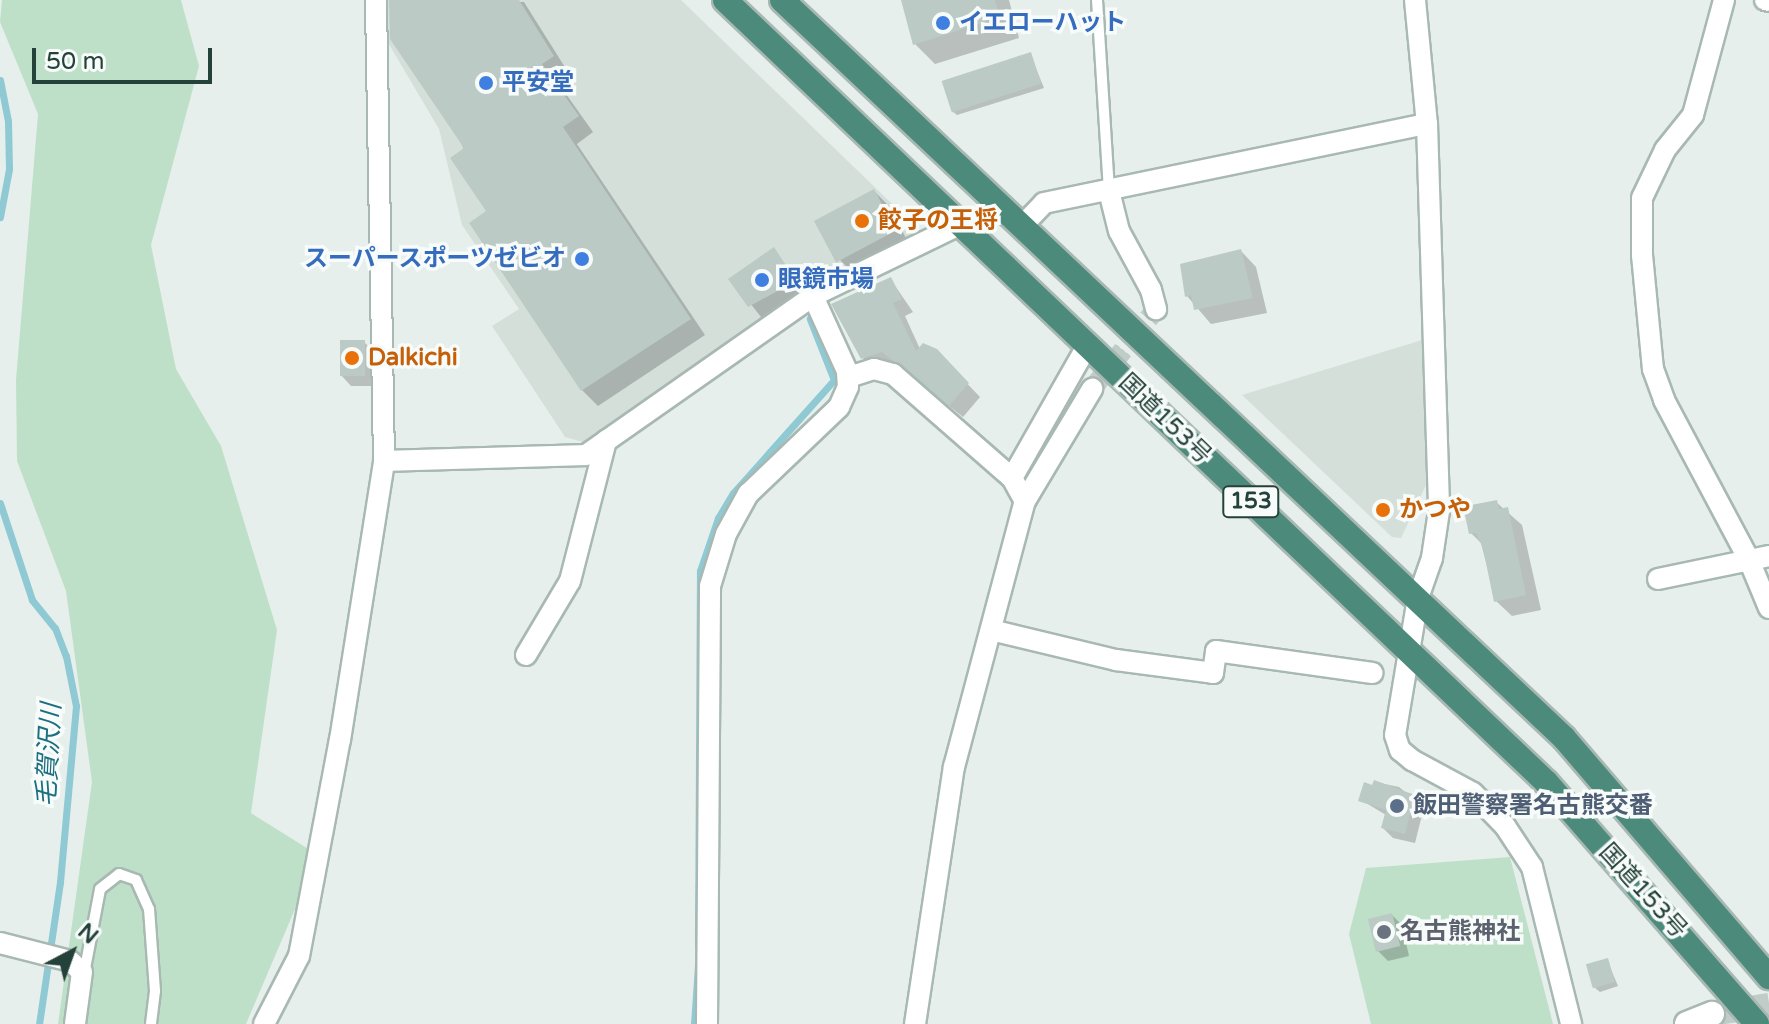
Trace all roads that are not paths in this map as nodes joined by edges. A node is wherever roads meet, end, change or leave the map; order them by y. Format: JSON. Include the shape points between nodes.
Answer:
{"nodes":[{"id":1,"x":376,"y":0,"type":"edge"},
{"id":2,"x":725,"y":0,"type":"edge"},
{"id":3,"x":1097,"y":0,"type":"edge"},
{"id":4,"x":1415,"y":0,"type":"edge"},
{"id":5,"x":1724,"y":0,"type":"edge"},
{"id":6,"x":794,"y":4,"type":"edge"},
{"id":7,"x":1427,"y":124,"type":"junction"},
{"id":8,"x":1109,"y":191,"type":"junction"},
{"id":9,"x":961,"y":224,"type":"junction"},
{"id":10,"x":1021,"y":227,"type":"junction"},
{"id":11,"x":813,"y":296,"type":"junction"},
{"id":12,"x":1156,"y":309,"type":"dead end"},
{"id":13,"x":1088,"y":344,"type":"junction"},
{"id":14,"x":849,"y":377,"type":"junction"},
{"id":15,"x":1092,"y":389,"type":"tunnel mouth"},
{"id":16,"x":606,"y":441,"type":"junction"},
{"id":17,"x":384,"y":461,"type":"junction"},
{"id":18,"x":1012,"y":478,"type":"junction"},
{"id":19,"x":1025,"y":501,"type":"junction"},
{"id":20,"x":1759,"y":558,"type":"edge"},
{"id":21,"x":1658,"y":579,"type":"dead end"},
{"id":22,"x":1418,"y":598,"type":"junction"},
{"id":23,"x":1769,"y":608,"type":"edge"},
{"id":24,"x":991,"y":630,"type":"junction"},
{"id":25,"x":526,"y":655,"type":"dead end"},
{"id":26,"x":1412,"y":657,"type":"junction"},
{"id":27,"x":1372,"y":673,"type":"dead end"},
{"id":28,"x":0,"y":943,"type":"edge"},
{"id":29,"x":1769,"y":977,"type":"edge"},
{"id":30,"x":1712,"y":1014,"type":"tunnel mouth"},
{"id":31,"x":75,"y":1020,"type":"edge"},
{"id":32,"x":151,"y":1024,"type":"edge"},
{"id":33,"x":264,"y":1024,"type":"edge"},
{"id":34,"x":707,"y":1024,"type":"edge"},
{"id":35,"x":915,"y":1024,"type":"edge"},
{"id":36,"x":1571,"y":1024,"type":"edge"},
{"id":37,"x":1687,"y":1024,"type":"edge"},
{"id":38,"x":1757,"y":1024,"type":"edge"}],
"edges":[{"from":1,"to":17,"type":"street"},
{"from":2,"to":9,"type":"highway","name":"国道153号","number":"153"},
{"from":3,"to":8,"type":"lane"},
{"from":4,"to":7,"type":"street"},
{"from":5,"to":20,"type":"street","via":[[1693,115],[1665,150],[1642,198],[1641,244],[1653,369],[1664,400]]},
{"from":6,"to":10,"type":"highway","name":"国道153号","number":"153"},
{"from":7,"to":8,"type":"street"},
{"from":7,"to":22,"type":"street","via":[[1439,511],[1432,558]]},
{"from":8,"to":10,"type":"street","via":[[1044,203]]},
{"from":8,"to":12,"type":"street","via":[[1119,231]]},
{"from":9,"to":11,"type":"street"},
{"from":9,"to":13,"type":"highway","name":"国道153号","number":"153"},
{"from":10,"to":22,"type":"highway","name":"国道153号","number":"153"},
{"from":11,"to":14,"type":"street"},
{"from":11,"to":16,"type":"street"},
{"from":13,"to":18,"type":"street"},
{"from":13,"to":26,"type":"highway","name":"国道153号","number":"153"},
{"from":14,"to":18,"type":"street","via":[[874,369],[893,374]]},
{"from":14,"to":34,"type":"street","via":[[839,407],[748,494],[726,534],[710,586]]},
{"from":15,"to":19,"type":"street"},
{"from":16,"to":17,"type":"street","via":[[586,455]]},
{"from":16,"to":25,"type":"street","via":[[570,581]]},
{"from":17,"to":33,"type":"street","via":[[299,956]]},
{"from":18,"to":19,"type":"street"},
{"from":19,"to":24,"type":"street"},
{"from":20,"to":21,"type":"street"},
{"from":20,"to":23,"type":"street"},
{"from":22,"to":26,"type":"street"},
{"from":22,"to":29,"type":"highway","name":"国道153号","number":"153","via":[[1564,738]]},
{"from":24,"to":27,"type":"street","via":[[1116,660],[1213,673],[1216,651]]},
{"from":24,"to":35,"type":"street","via":[[954,767]]},
{"from":26,"to":36,"type":"street","via":[[1396,713],[1400,750],[1473,793],[1505,826],[1532,867]]},
{"from":26,"to":38,"type":"highway","name":"国道153号","number":"153","via":[[1546,782]]},
{"from":28,"to":31,"type":"street","via":[[65,959],[82,972]]},
{"from":30,"to":37,"type":"street"},
{"from":31,"to":32,"type":"lane","via":[[100,889],[119,874],[136,880],[149,909],[155,991]]}]}
